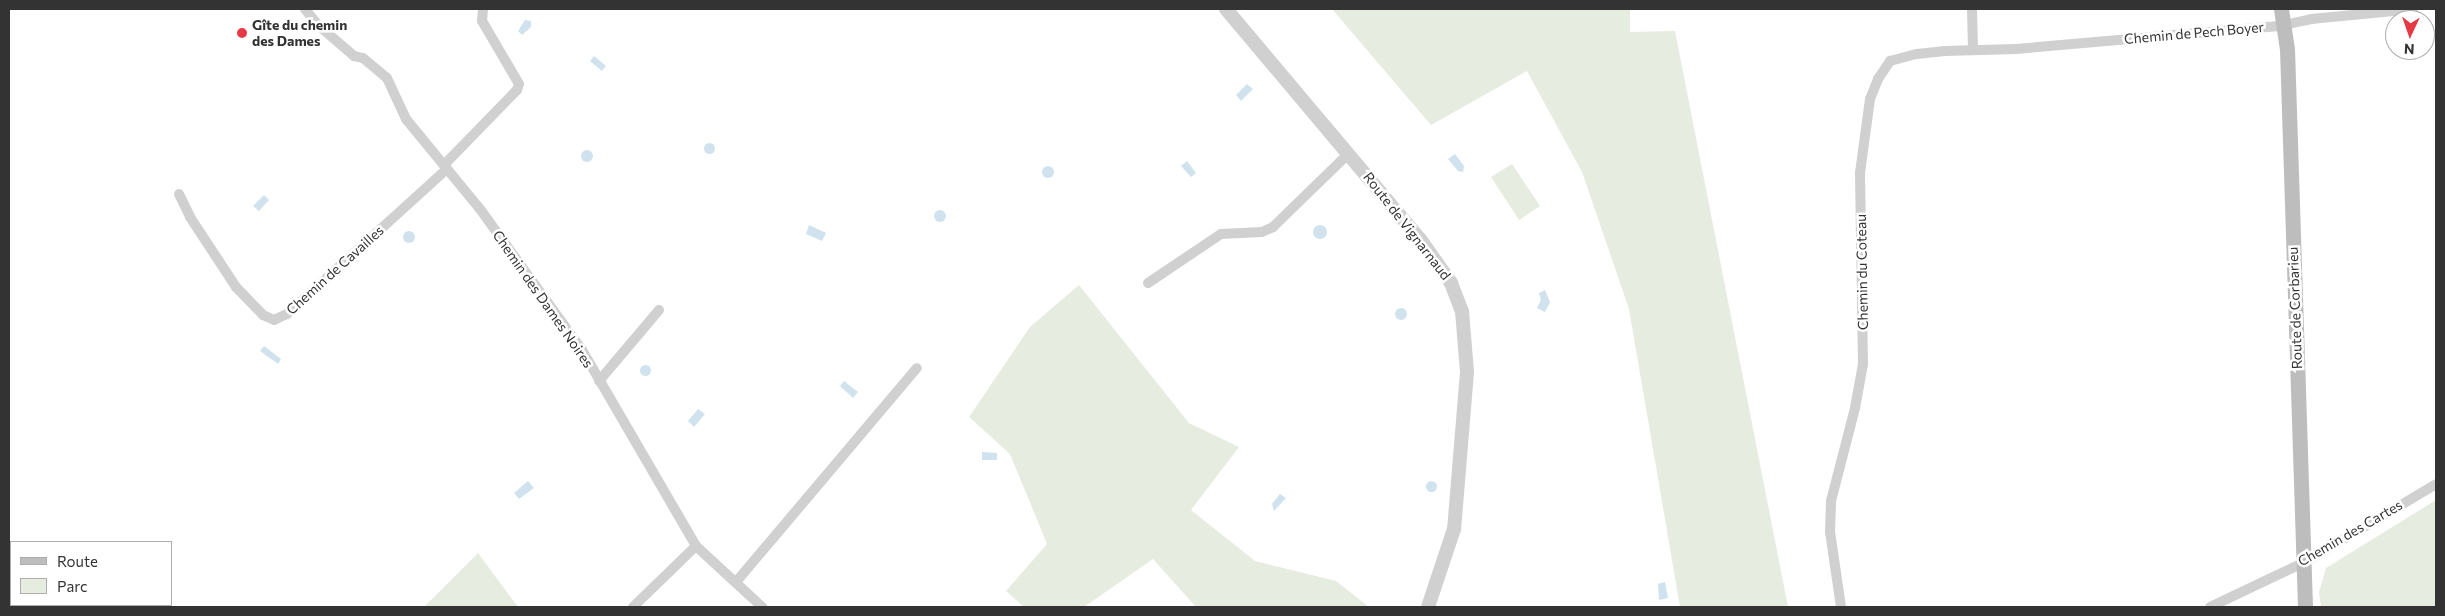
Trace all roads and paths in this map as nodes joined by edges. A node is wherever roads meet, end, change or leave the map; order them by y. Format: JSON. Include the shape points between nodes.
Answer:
{"nodes":[{"id":1,"x":305,"y":9,"type":"edge"},
{"id":2,"x":483,"y":9,"type":"edge"},
{"id":3,"x":1226,"y":9,"type":"edge"},
{"id":4,"x":1972,"y":9,"type":"edge"},
{"id":5,"x":2281,"y":9,"type":"edge"},
{"id":6,"x":2414,"y":9,"type":"edge"},
{"id":7,"x":2284,"y":25,"type":"junction"},
{"id":8,"x":1973,"y":49,"type":"junction"},
{"id":9,"x":1349,"y":153,"type":"junction"},
{"id":10,"x":445,"y":167,"type":"junction"},
{"id":11,"x":179,"y":194,"type":"dead end"},
{"id":12,"x":1148,"y":283,"type":"dead end"},
{"id":13,"x":659,"y":310,"type":"dead end"},
{"id":14,"x":917,"y":368,"type":"dead end"},
{"id":15,"x":599,"y":381,"type":"junction"},
{"id":16,"x":2436,"y":484,"type":"edge"},
{"id":17,"x":696,"y":546,"type":"junction"},
{"id":18,"x":2302,"y":563,"type":"junction"},
{"id":19,"x":736,"y":582,"type":"junction"},
{"id":20,"x":633,"y":607,"type":"edge"},
{"id":21,"x":762,"y":607,"type":"edge"},
{"id":22,"x":1428,"y":607,"type":"edge"},
{"id":23,"x":1841,"y":607,"type":"edge"},
{"id":24,"x":2210,"y":607,"type":"edge"},
{"id":25,"x":2305,"y":607,"type":"edge"}],
"edges":[{"from":1,"to":10,"type":"street","name":"Chemin des Dames Noires","via":[[318,25],[354,56],[362,58],[387,78],[406,119]]},
{"from":2,"to":10,"type":"street","name":"Chemin de Cavailles","via":[[482,21],[519,84],[517,90]]},
{"from":3,"to":9,"type":"street","name":"Route de Vignarnaud","via":[[1292,91]]},
{"from":4,"to":8,"type":"street"},
{"from":5,"to":7,"type":"main road","name":"Route de Corbarieu"},
{"from":6,"to":7,"type":"street","name":"Chemin de Pech Boyer"},
{"from":7,"to":8,"type":"street","name":"Chemin de Pech Boyer","via":[[2016,49]]},
{"from":7,"to":18,"type":"main road","name":"Route de Corbarieu"},
{"from":8,"to":23,"type":"street","name":"Chemin du Coteau","via":[[1917,54],[1890,61],[1870,99],[1860,173],[1863,364],[1831,501],[1830,532]]},
{"from":9,"to":12,"type":"street","via":[[1273,227],[1262,232],[1221,234]]},
{"from":9,"to":22,"type":"street","name":"Route de Vignarnaud","via":[[1420,239],[1451,283],[1462,311],[1467,372],[1454,528]]},
{"from":10,"to":11,"type":"street","name":"Chemin de Cavailles","via":[[287,314],[274,320],[263,316],[236,287],[190,217]]},
{"from":10,"to":15,"type":"street","name":"Chemin des Dames Noires","via":[[545,297]]},
{"from":13,"to":15,"type":"street"},
{"from":14,"to":19,"type":"street"},
{"from":15,"to":17,"type":"street","name":"Chemin des Dames Noires"},
{"from":16,"to":18,"type":"street","name":"Chemin des Cartes"},
{"from":17,"to":19,"type":"street","name":"Chemin des Dames Noires"},
{"from":17,"to":20,"type":"street"},
{"from":18,"to":24,"type":"street","name":"Chemin des Cartes"},
{"from":18,"to":25,"type":"main road","name":"Route de Corbarieu"},
{"from":19,"to":21,"type":"street","name":"Chemin des Dames Noires"}]}
